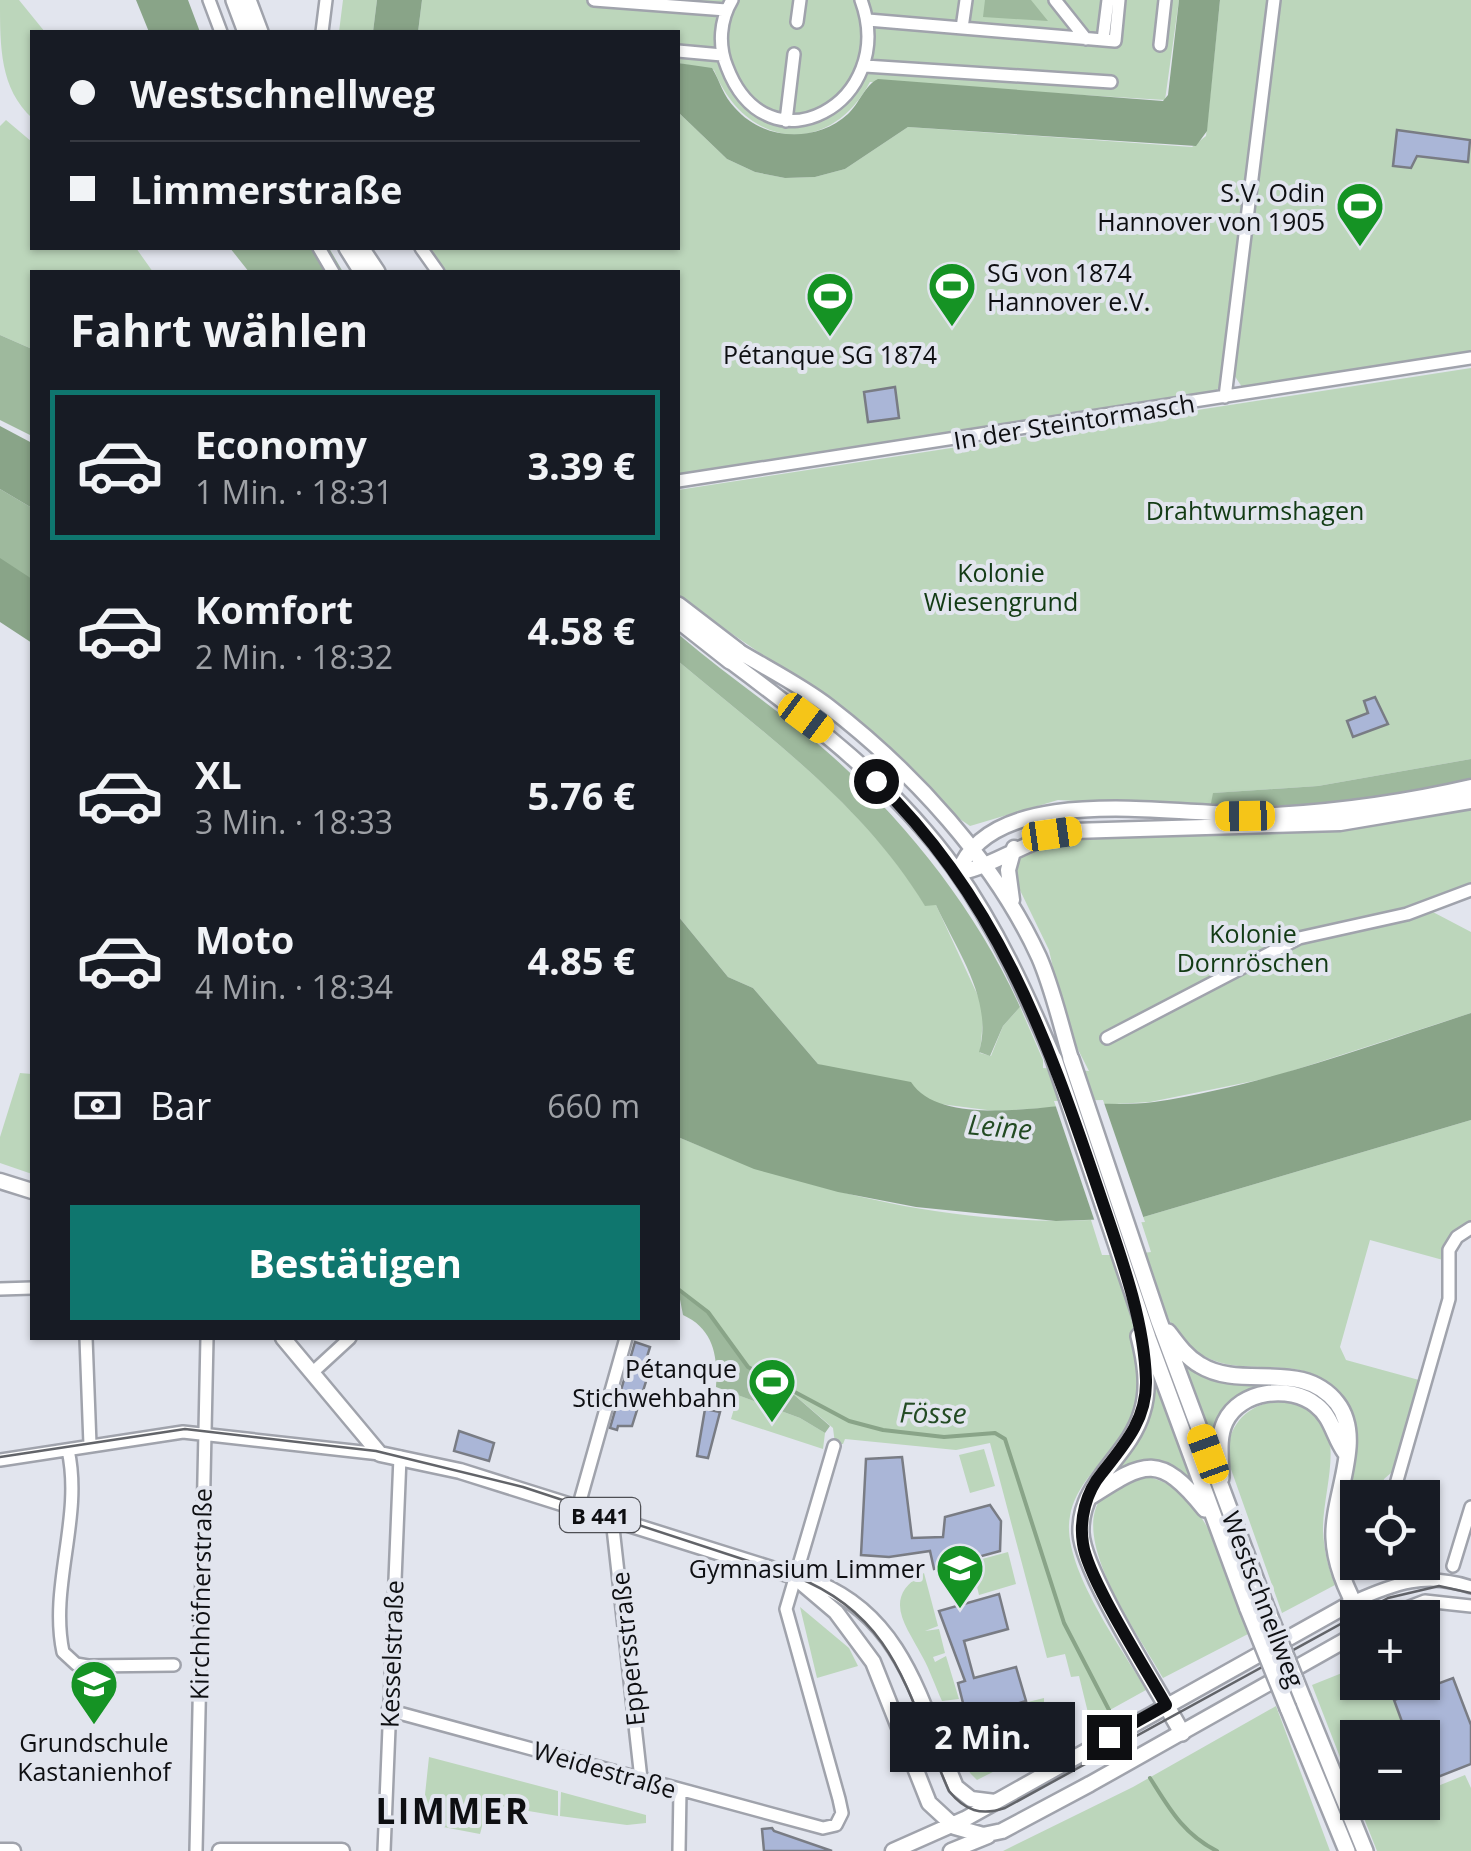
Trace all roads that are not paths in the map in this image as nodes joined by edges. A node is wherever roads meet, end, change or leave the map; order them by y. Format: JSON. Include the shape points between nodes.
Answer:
{"nodes":[{"id":1,"x":209,"y":0,"type":"edge"},
{"id":2,"x":234,"y":0,"type":"edge"},
{"id":3,"x":248,"y":0,"type":"edge"},
{"id":4,"x":326,"y":0,"type":"edge"},
{"id":5,"x":594,"y":0,"type":"edge"},
{"id":6,"x":800,"y":0,"type":"edge"},
{"id":7,"x":860,"y":0,"type":"edge"},
{"id":8,"x":966,"y":0,"type":"edge"},
{"id":9,"x":1055,"y":0,"type":"edge"},
{"id":10,"x":1108,"y":0,"type":"edge"},
{"id":11,"x":1120,"y":0,"type":"edge"},
{"id":12,"x":1165,"y":0,"type":"edge"},
{"id":13,"x":1274,"y":0,"type":"edge"},
{"id":14,"x":634,"y":2,"type":"edge"},
{"id":15,"x":729,"y":5,"type":"edge"},
{"id":16,"x":868,"y":20,"type":"junction"},
{"id":17,"x":798,"y":22,"type":"dead end"},
{"id":18,"x":962,"y":28,"type":"junction"},
{"id":19,"x":220,"y":30,"type":"edge"},
{"id":20,"x":245,"y":30,"type":"edge"},
{"id":21,"x":259,"y":30,"type":"edge"},
{"id":22,"x":322,"y":30,"type":"edge"},
{"id":23,"x":1086,"y":38,"type":"junction"},
{"id":24,"x":1103,"y":40,"type":"junction"},
{"id":25,"x":1160,"y":45,"type":"dead end"},
{"id":26,"x":680,"y":51,"type":"edge"},
{"id":27,"x":794,"y":54,"type":"dead end"},
{"id":28,"x":722,"y":55,"type":"junction"},
{"id":29,"x":865,"y":66,"type":"junction"},
{"id":30,"x":1110,"y":82,"type":"dead end"},
{"id":31,"x":786,"y":121,"type":"junction"},
{"id":32,"x":1471,"y":358,"type":"edge"},
{"id":33,"x":1226,"y":397,"type":"junction"},
{"id":34,"x":680,"y":482,"type":"edge"},
{"id":35,"x":680,"y":607,"type":"edge"},
{"id":36,"x":680,"y":621,"type":"edge"},
{"id":37,"x":734,"y":656,"type":"junction"},
{"id":38,"x":1471,"y":787,"type":"edge"},
{"id":39,"x":1471,"y":800,"type":"edge"},
{"id":40,"x":1196,"y":822,"type":"junction"},
{"id":41,"x":1219,"y":822,"type":"junction"},
{"id":42,"x":948,"y":823,"type":"junction"},
{"id":43,"x":990,"y":834,"type":"junction"},
{"id":44,"x":970,"y":848,"type":"junction"},
{"id":45,"x":1014,"y":848,"type":"junction"},
{"id":46,"x":984,"y":866,"type":"junction"},
{"id":47,"x":958,"y":873,"type":"junction"},
{"id":48,"x":1471,"y":890,"type":"edge"},
{"id":49,"x":1014,"y":909,"type":"junction"},
{"id":50,"x":1107,"y":1038,"type":"dead end"},
{"id":51,"x":1062,"y":1059,"type":"junction"},
{"id":52,"x":0,"y":1180,"type":"edge"},
{"id":53,"x":30,"y":1190,"type":"edge"},
{"id":54,"x":1471,"y":1228,"type":"edge"},
{"id":55,"x":1126,"y":1257,"type":"junction"},
{"id":56,"x":30,"y":1288,"type":"edge"},
{"id":57,"x":0,"y":1290,"type":"edge"},
{"id":58,"x":1159,"y":1321,"type":"junction"},
{"id":59,"x":86,"y":1340,"type":"edge"},
{"id":60,"x":207,"y":1340,"type":"edge"},
{"id":61,"x":285,"y":1340,"type":"edge"},
{"id":62,"x":348,"y":1340,"type":"edge"},
{"id":63,"x":625,"y":1340,"type":"edge"},
{"id":64,"x":314,"y":1372,"type":"junction"},
{"id":65,"x":203,"y":1432,"type":"junction"},
{"id":66,"x":90,"y":1445,"type":"junction"},
{"id":67,"x":834,"y":1446,"type":"dead end"},
{"id":68,"x":68,"y":1450,"type":"junction"},
{"id":69,"x":1345,"y":1452,"type":"junction"},
{"id":70,"x":380,"y":1454,"type":"junction"},
{"id":71,"x":400,"y":1457,"type":"junction"},
{"id":72,"x":0,"y":1460,"type":"edge"},
{"id":73,"x":1397,"y":1480,"type":"edge"},
{"id":74,"x":1222,"y":1492,"type":"junction"},
{"id":75,"x":1088,"y":1498,"type":"junction"},
{"id":76,"x":1471,"y":1507,"type":"edge"},
{"id":77,"x":578,"y":1508,"type":"junction"},
{"id":78,"x":612,"y":1519,"type":"junction"},
{"id":79,"x":1214,"y":1520,"type":"junction"},
{"id":80,"x":1454,"y":1566,"type":"dead end"},
{"id":81,"x":795,"y":1580,"type":"junction"},
{"id":82,"x":1471,"y":1587,"type":"edge"},
{"id":83,"x":1353,"y":1600,"type":"edge"},
{"id":84,"x":1359,"y":1600,"type":"edge"},
{"id":85,"x":1440,"y":1603,"type":"edge"},
{"id":86,"x":1471,"y":1606,"type":"edge"},
{"id":87,"x":1340,"y":1610,"type":"edge"},
{"id":88,"x":1340,"y":1643,"type":"edge"},
{"id":89,"x":174,"y":1665,"type":"dead end"},
{"id":90,"x":1166,"y":1705,"type":"junction"},
{"id":91,"x":388,"y":1710,"type":"junction"},
{"id":92,"x":1182,"y":1733,"type":"junction"},
{"id":93,"x":641,"y":1779,"type":"junction"},
{"id":94,"x":680,"y":1790,"type":"junction"},
{"id":95,"x":995,"y":1802,"type":"junction"},
{"id":96,"x":952,"y":1825,"type":"junction"},
{"id":97,"x":1002,"y":1830,"type":"junction"},
{"id":98,"x":0,"y":1850,"type":"edge"},
{"id":99,"x":12,"y":1851,"type":"edge"},
{"id":100,"x":196,"y":1851,"type":"edge"},
{"id":101,"x":220,"y":1851,"type":"edge"},
{"id":102,"x":342,"y":1851,"type":"edge"},
{"id":103,"x":384,"y":1851,"type":"edge"},
{"id":104,"x":679,"y":1851,"type":"edge"},
{"id":105,"x":893,"y":1851,"type":"edge"},
{"id":106,"x":952,"y":1851,"type":"edge"},
{"id":107,"x":1347,"y":1851,"type":"edge"},
{"id":108,"x":1365,"y":1851,"type":"edge"}],
"edges":[{"from":1,"to":19,"type":"street"},
{"from":2,"to":20,"type":"highway"},
{"from":3,"to":21,"type":"highway"},
{"from":4,"to":22,"type":"street"},
{"from":5,"to":14,"type":"street"},
{"from":6,"to":17,"type":"street"},
{"from":7,"to":16,"type":"street"},
{"from":8,"to":18,"type":"street"},
{"from":9,"to":23,"type":"street"},
{"from":10,"to":24,"type":"street"},
{"from":11,"to":24,"type":"street","via":[[1114,41]]},
{"from":12,"to":25,"type":"street"},
{"from":13,"to":33,"type":"street"},
{"from":14,"to":15,"type":"street"},
{"from":15,"to":28,"type":"street"},
{"from":16,"to":18,"type":"street"},
{"from":16,"to":29,"type":"street"},
{"from":18,"to":23,"type":"street"},
{"from":23,"to":24,"type":"street"},
{"from":26,"to":28,"type":"street"},
{"from":27,"to":31,"type":"street"},
{"from":28,"to":31,"type":"street","via":[[741,94]]},
{"from":29,"to":30,"type":"street"},
{"from":29,"to":31,"type":"street","via":[[832,108]]},
{"from":32,"to":33,"type":"street","name":"In der Steintormasch"},
{"from":33,"to":34,"type":"street","name":"In der Steintormasch"},
{"from":35,"to":37,"type":"highway","name":"Westschnellweg"},
{"from":36,"to":37,"type":"highway","name":"Westschnellweg"},
{"from":37,"to":42,"type":"main road","name":"Westschnellweg","via":[[826,704]]},
{"from":37,"to":47,"type":"main road","name":"Westschnellweg","via":[[831,736]]},
{"from":38,"to":41,"type":"main road","via":[[1338,811]]},
{"from":39,"to":41,"type":"main road","via":[[1340,823]]},
{"from":40,"to":41,"type":"main road"},
{"from":40,"to":43,"type":"main road","via":[[1082,809],[1037,816]]},
{"from":40,"to":45,"type":"main road","via":[[1073,831]]},
{"from":42,"to":43,"type":"main road","via":[[966,835]]},
{"from":42,"to":44,"type":"main road","name":"Westschnellweg"},
{"from":43,"to":44,"type":"main road"},
{"from":44,"to":46,"type":"main road","name":"Westschnellweg"},
{"from":44,"to":47,"type":"main road"},
{"from":45,"to":46,"type":"main road"},
{"from":45,"to":49,"type":"main road","via":[[1008,870]]},
{"from":46,"to":47,"type":"main road"},
{"from":46,"to":49,"type":"main road","name":"Westschnellweg"},
{"from":47,"to":51,"type":"main road","name":"Westschnellweg"},
{"from":48,"to":50,"type":"street","via":[[1407,914],[1299,938]]},
{"from":49,"to":51,"type":"main road","name":"Westschnellweg","via":[[1041,960]]},
{"from":51,"to":55,"type":"highway","name":"Westschnellweg"},
{"from":52,"to":53,"type":"main road"},
{"from":54,"to":73,"type":"street","via":[[1449,1250],[1448,1299]]},
{"from":55,"to":58,"type":"highway","name":"Westschnellweg"},
{"from":55,"to":75,"type":"highway","via":[[1146,1396],[1135,1430]]},
{"from":55,"to":79,"type":"highway","name":"Westschnellweg"},
{"from":56,"to":57,"type":"street"},
{"from":58,"to":69,"type":"highway","via":[[1186,1354],[1210,1370],[1301,1379],[1327,1393],[1349,1432]]},
{"from":58,"to":74,"type":"highway","name":"Westschnellweg"},
{"from":59,"to":66,"type":"street"},
{"from":60,"to":65,"type":"street","name":"Kirchhöfnerstraße"},
{"from":61,"to":64,"type":"main road"},
{"from":62,"to":64,"type":"street"},
{"from":63,"to":77,"type":"street"},
{"from":64,"to":70,"type":"main road"},
{"from":65,"to":66,"type":"street"},
{"from":65,"to":70,"type":"street"},
{"from":65,"to":100,"type":"street","name":"Kirchhöfnerstraße"},
{"from":66,"to":68,"type":"street"},
{"from":67,"to":81,"type":"street"},
{"from":68,"to":72,"type":"street"},
{"from":68,"to":89,"type":"street","via":[[73,1516],[63,1652],[88,1666]]},
{"from":69,"to":74,"type":"highway","via":[[1328,1418],[1306,1397],[1281,1392],[1251,1398],[1230,1414],[1220,1436]]},
{"from":69,"to":83,"type":"highway","via":[[1334,1541]]},
{"from":70,"to":71,"type":"main road","number":"B 441"},
{"from":71,"to":77,"type":"main road","number":"B 441"},
{"from":71,"to":91,"type":"street","name":"Kesselstraße"},
{"from":74,"to":108,"type":"highway","name":"Westschnellweg","bridge":true},
{"from":75,"to":79,"type":"highway","via":[[1119,1475],[1155,1470],[1188,1489]]},
{"from":75,"to":90,"type":"highway","via":[[1083,1549]]},
{"from":76,"to":80,"type":"street"},
{"from":77,"to":78,"type":"main road","number":"B 441"},
{"from":78,"to":81,"type":"main road","number":"B 441"},
{"from":78,"to":93,"type":"street","name":"Eppersstraße"},
{"from":79,"to":107,"type":"highway","name":"Westschnellweg","bridge":true},
{"from":81,"to":94,"type":"street","name":"Weidestraße","via":[[786,1609],[841,1808],[836,1825],[822,1828]]},
{"from":81,"to":95,"type":"main road","number":"B 441","via":[[834,1591],[882,1627],[908,1669],[956,1787],[972,1799]]},
{"from":81,"to":96,"type":"main road","number":"B 441","via":[[863,1644],[929,1803]]},
{"from":82,"to":84,"type":"street","via":[[1426,1577]]},
{"from":85,"to":86,"type":"street"},
{"from":87,"to":90,"type":"main road"},
{"from":88,"to":92,"type":"main road"},
{"from":90,"to":92,"type":"highway"},
{"from":90,"to":95,"type":"main road"},
{"from":91,"to":93,"type":"street","name":"Weidestraße"},
{"from":91,"to":103,"type":"street","name":"Kesselstraße"},
{"from":92,"to":97,"type":"main road"},
{"from":93,"to":94,"type":"street","name":"Weidestraße"},
{"from":94,"to":104,"type":"street"},
{"from":95,"to":96,"type":"main road"},
{"from":96,"to":97,"type":"main road","via":[[973,1834]]},
{"from":96,"to":105,"type":"main road"},
{"from":97,"to":106,"type":"main road"},
{"from":98,"to":99,"type":"main road"},
{"from":101,"to":102,"type":"main road"}]}
